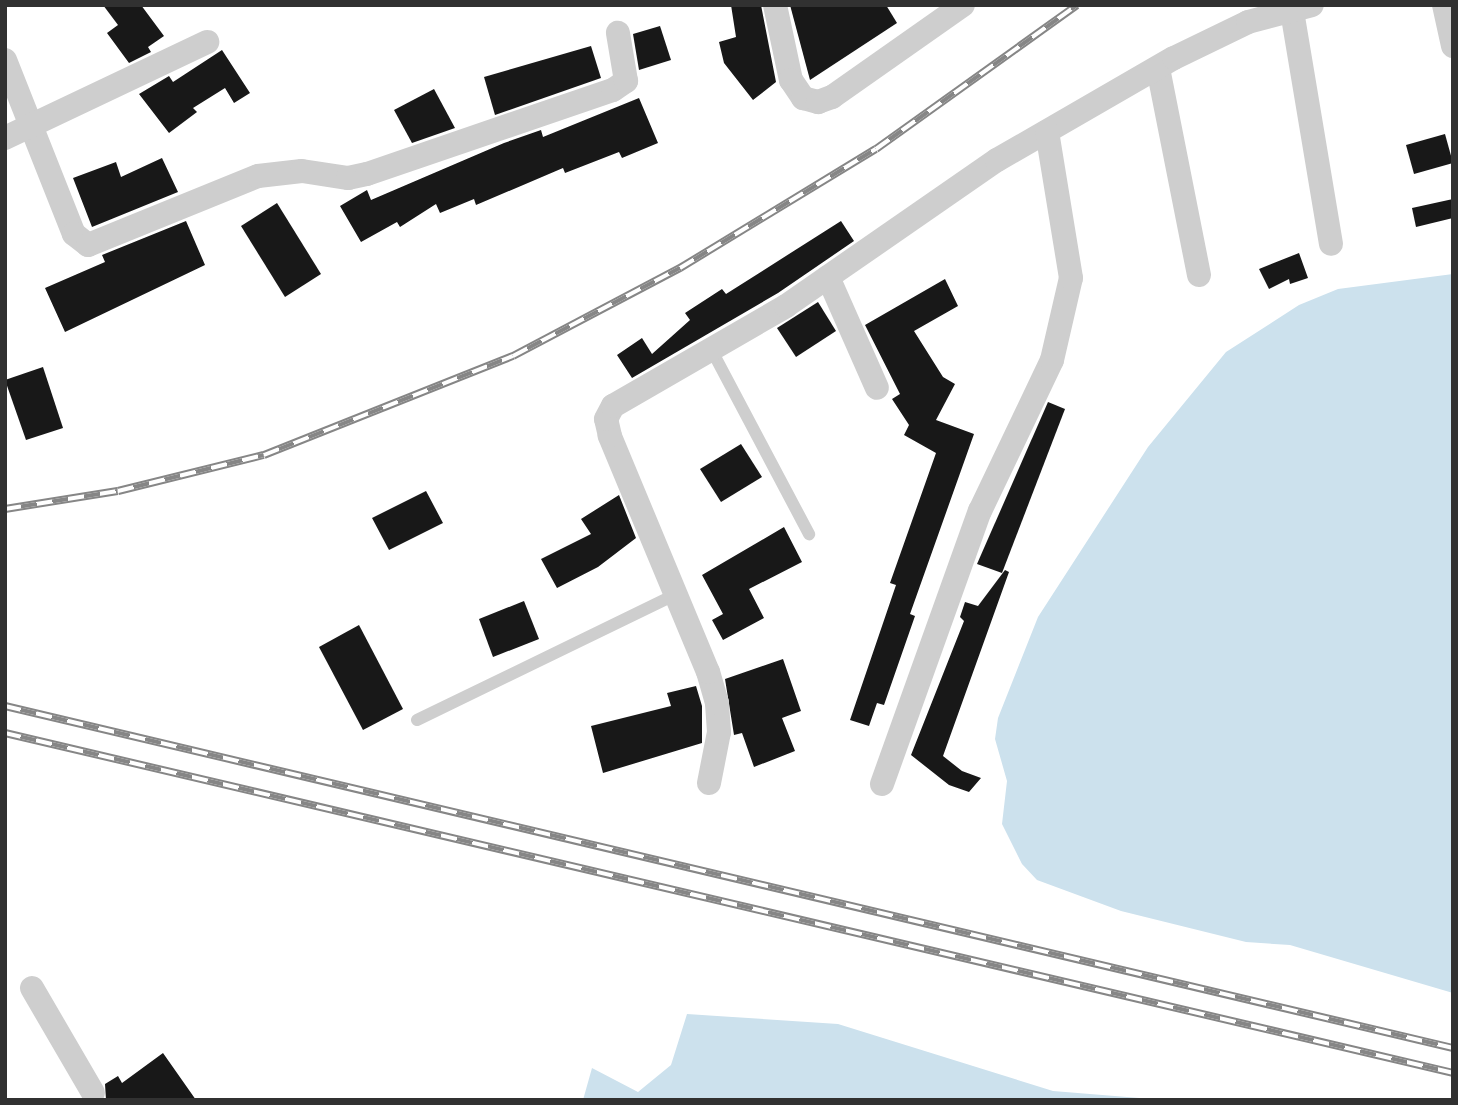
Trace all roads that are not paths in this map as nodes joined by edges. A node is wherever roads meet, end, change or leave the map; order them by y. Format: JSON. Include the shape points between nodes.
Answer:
{"nodes":[{"id":1,"x":775,"y":5,"type":"edge"},
{"id":2,"x":963,"y":5,"type":"edge"},
{"id":3,"x":1444,"y":5,"type":"edge"},
{"id":4,"x":1302,"y":8,"type":"edge"},
{"id":5,"x":618,"y":33,"type":"dead end"},
{"id":6,"x":207,"y":42,"type":"dead end"},
{"id":7,"x":1453,"y":46,"type":"edge"},
{"id":8,"x":5,"y":60,"type":"edge"},
{"id":9,"x":1158,"y":68,"type":"junction"},
{"id":10,"x":33,"y":127,"type":"junction"},
{"id":11,"x":1047,"y":132,"type":"junction"},
{"id":12,"x":5,"y":138,"type":"edge"},
{"id":13,"x":1331,"y":244,"type":"dead end"},
{"id":14,"x":1199,"y":275,"type":"dead end"},
{"id":15,"x":828,"y":277,"type":"junction"},
{"id":16,"x":710,"y":347,"type":"junction"},
{"id":17,"x":877,"y":388,"type":"dead end"},
{"id":18,"x":809,"y":534,"type":"dead end"},
{"id":19,"x":677,"y":594,"type":"junction"},
{"id":20,"x":417,"y":720,"type":"dead end"},
{"id":21,"x":709,"y":783,"type":"dead end"},
{"id":22,"x":882,"y":784,"type":"dead end"},
{"id":23,"x":32,"y":988,"type":"dead end"},
{"id":24,"x":88,"y":1098,"type":"edge"}],
"edges":[{"from":1,"to":2,"type":"street","via":[[791,80],[803,97],[818,102],[832,97]]},
{"from":3,"to":7,"type":"street"},
{"from":4,"to":9,"type":"street","via":[[1248,22]]},
{"from":4,"to":13,"type":"street"},
{"from":5,"to":10,"type":"street","via":[[625,81],[613,90],[367,174],[348,178],[302,170],[258,176],[88,245],[74,234]]},
{"from":6,"to":10,"type":"street"},
{"from":8,"to":10,"type":"street"},
{"from":9,"to":11,"type":"street"},
{"from":9,"to":14,"type":"street"},
{"from":10,"to":12,"type":"street"},
{"from":11,"to":15,"type":"street","via":[[997,160]]},
{"from":11,"to":22,"type":"street","via":[[1071,278],[1052,360],[981,511]]},
{"from":15,"to":16,"type":"street","via":[[786,306]]},
{"from":15,"to":17,"type":"street"},
{"from":16,"to":18,"type":"lane"},
{"from":16,"to":19,"type":"street","via":[[613,406],[606,419]]},
{"from":19,"to":20,"type":"lane"},
{"from":19,"to":21,"type":"street","via":[[717,703],[719,732]]},
{"from":23,"to":24,"type":"street"}]}
